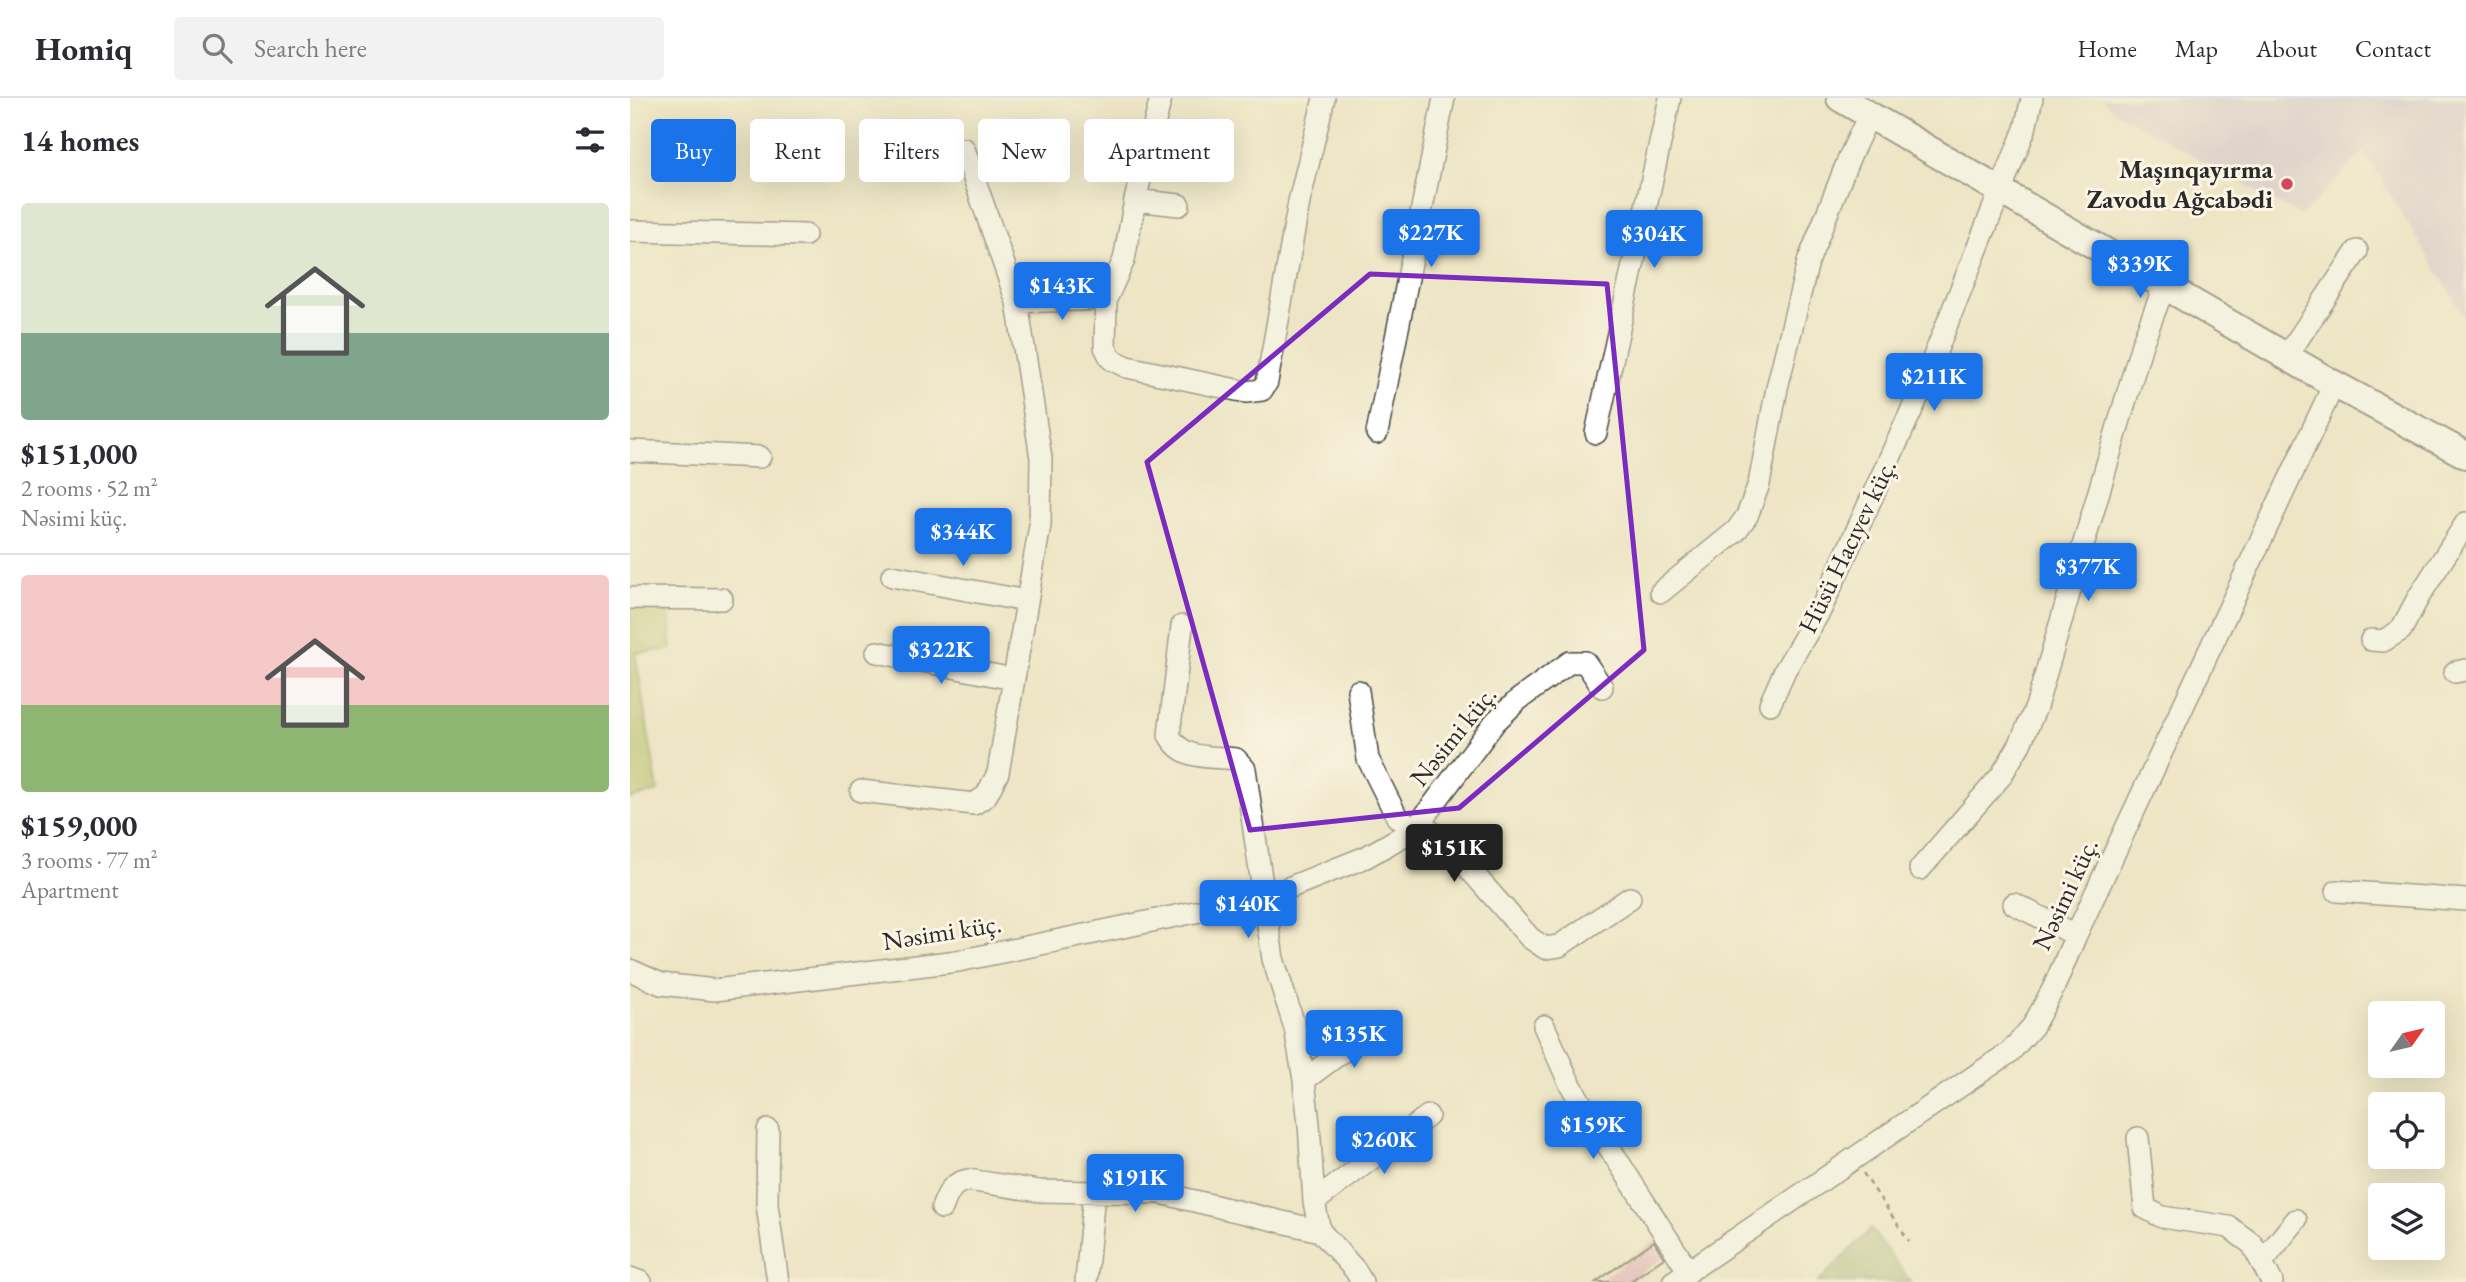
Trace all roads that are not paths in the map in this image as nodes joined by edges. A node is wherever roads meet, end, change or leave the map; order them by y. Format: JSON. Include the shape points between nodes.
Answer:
{"nodes":[{"id":1,"x":1161,"y":98,"type":"edge"},
{"id":2,"x":1324,"y":98,"type":"edge"},
{"id":3,"x":1444,"y":98,"type":"edge"},
{"id":4,"x":1671,"y":98,"type":"edge"},
{"id":5,"x":1840,"y":98,"type":"edge"},
{"id":6,"x":2032,"y":98,"type":"edge"},
{"id":7,"x":1868,"y":115,"type":"junction"},
{"id":8,"x":964,"y":149,"type":"dead end"},
{"id":9,"x":2000,"y":192,"type":"junction"},
{"id":10,"x":1135,"y":200,"type":"junction"},
{"id":11,"x":1179,"y":205,"type":"dead end"},
{"id":12,"x":630,"y":231,"type":"edge"},
{"id":13,"x":805,"y":235,"type":"dead end"},
{"id":14,"x":2357,"y":251,"type":"dead end"},
{"id":15,"x":2164,"y":287,"type":"junction"},
{"id":16,"x":1106,"y":299,"type":"junction"},
{"id":17,"x":1017,"y":302,"type":"junction"},
{"id":18,"x":2286,"y":357,"type":"junction"},
{"id":19,"x":2334,"y":384,"type":"junction"},
{"id":20,"x":1377,"y":433,"type":"dead end"},
{"id":21,"x":1596,"y":433,"type":"dead end"},
{"id":22,"x":630,"y":451,"type":"edge"},
{"id":23,"x":2466,"y":455,"type":"edge"},
{"id":24,"x":760,"y":457,"type":"dead end"},
{"id":25,"x":2466,"y":523,"type":"edge"},
{"id":26,"x":892,"y":576,"type":"dead end"},
{"id":27,"x":1661,"y":592,"type":"dead end"},
{"id":28,"x":630,"y":598,"type":"edge"},
{"id":29,"x":722,"y":599,"type":"dead end"},
{"id":30,"x":1026,"y":601,"type":"junction"},
{"id":31,"x":1182,"y":626,"type":"dead end"},
{"id":32,"x":2371,"y":640,"type":"dead end"},
{"id":33,"x":877,"y":652,"type":"dead end"},
{"id":34,"x":1013,"y":679,"type":"junction"},
{"id":35,"x":1602,"y":687,"type":"dead end"},
{"id":36,"x":1358,"y":691,"type":"dead end"},
{"id":37,"x":1770,"y":704,"type":"dead end"},
{"id":38,"x":861,"y":791,"type":"dead end"},
{"id":39,"x":1415,"y":829,"type":"junction"},
{"id":40,"x":1920,"y":869,"type":"dead end"},
{"id":41,"x":2337,"y":891,"type":"dead end"},
{"id":42,"x":1263,"y":898,"type":"junction"},
{"id":43,"x":1630,"y":898,"type":"dead end"},
{"id":44,"x":2466,"y":900,"type":"edge"},
{"id":45,"x":2014,"y":904,"type":"dead end"},
{"id":46,"x":2076,"y":935,"type":"junction"},
{"id":47,"x":630,"y":970,"type":"edge"},
{"id":48,"x":1378,"y":1025,"type":"dead end"},
{"id":49,"x":1544,"y":1026,"type":"dead end"},
{"id":50,"x":1304,"y":1080,"type":"junction"},
{"id":51,"x":1428,"y":1116,"type":"dead end"},
{"id":52,"x":768,"y":1130,"type":"dead end"},
{"id":53,"x":2138,"y":1138,"type":"dead end"},
{"id":54,"x":1094,"y":1192,"type":"junction"},
{"id":55,"x":1314,"y":1202,"type":"junction"},
{"id":56,"x":942,"y":1208,"type":"dead end"},
{"id":57,"x":2296,"y":1220,"type":"dead end"},
{"id":58,"x":1320,"y":1231,"type":"junction"},
{"id":59,"x":2262,"y":1262,"type":"junction"},
{"id":60,"x":1681,"y":1277,"type":"edge"},
{"id":61,"x":630,"y":1278,"type":"edge"},
{"id":62,"x":641,"y":1282,"type":"edge"},
{"id":63,"x":778,"y":1282,"type":"edge"},
{"id":64,"x":1086,"y":1282,"type":"edge"},
{"id":65,"x":1362,"y":1282,"type":"edge"},
{"id":66,"x":2272,"y":1282,"type":"edge"}],
"edges":[{"from":1,"to":10,"type":"street"},
{"from":2,"to":16,"type":"street","via":[[1262,390],[1247,392],[1127,367],[1111,359],[1105,347]]},
{"from":3,"to":20,"type":"street"},
{"from":4,"to":21,"type":"street"},
{"from":5,"to":7,"type":"main road"},
{"from":6,"to":9,"type":"street","name":"Hüsü Hacıyev küç."},
{"from":7,"to":9,"type":"main road"},
{"from":7,"to":27,"type":"street","via":[[1808,262],[1759,484],[1747,516],[1736,531]]},
{"from":8,"to":17,"type":"street"},
{"from":9,"to":15,"type":"main road"},
{"from":9,"to":37,"type":"street","name":"Hüsü Hacıyev küç.","via":[[1919,394],[1820,611]]},
{"from":10,"to":11,"type":"street"},
{"from":10,"to":16,"type":"street","via":[[1124,260]]},
{"from":12,"to":13,"type":"street"},
{"from":14,"to":18,"type":"street"},
{"from":15,"to":18,"type":"main road"},
{"from":15,"to":40,"type":"street","via":[[2142,344],[2036,707],[2001,776]]},
{"from":16,"to":17,"type":"street"},
{"from":17,"to":30,"type":"street","via":[[1041,458],[1040,525]]},
{"from":18,"to":19,"type":"main road"},
{"from":19,"to":23,"type":"main road"},
{"from":19,"to":46,"type":"street","name":"Nəsimi küç."},
{"from":22,"to":24,"type":"street"},
{"from":25,"to":32,"type":"street","via":[[2401,630],[2383,641]]},
{"from":26,"to":30,"type":"street"},
{"from":28,"to":29,"type":"street"},
{"from":30,"to":34,"type":"street"},
{"from":31,"to":42,"type":"street","via":[[1169,735],[1185,754],[1236,759],[1245,769]]},
{"from":33,"to":34,"type":"street"},
{"from":34,"to":38,"type":"street","via":[[998,773],[986,796],[974,804]]},
{"from":35,"to":39,"type":"street","name":"Nəsimi küç.","via":[[1585,662],[1570,662],[1518,700],[1495,722]]},
{"from":36,"to":39,"type":"street","via":[[1368,759],[1397,817]]},
{"from":39,"to":42,"type":"street","name":"Nəsimi küç.","via":[[1366,857]]},
{"from":39,"to":43,"type":"street","via":[[1443,839],[1530,938],[1545,948],[1559,946]]},
{"from":41,"to":44,"type":"street"},
{"from":42,"to":47,"type":"street","name":"Nəsimi küç.","via":[[958,961],[715,990],[661,984]]},
{"from":42,"to":50,"type":"street","via":[[1273,960],[1295,1028]]},
{"from":45,"to":46,"type":"street"},
{"from":46,"to":60,"type":"street","name":"Nəsimi küç.","via":[[2033,1026],[2010,1052]]},
{"from":48,"to":50,"type":"street"},
{"from":49,"to":60,"type":"street","via":[[1568,1080]]},
{"from":50,"to":55,"type":"street"},
{"from":51,"to":55,"type":"street"},
{"from":52,"to":63,"type":"street","via":[[766,1205]]},
{"from":53,"to":59,"type":"street","via":[[2146,1208],[2162,1217],[2229,1227],[2252,1244]]},
{"from":54,"to":56,"type":"street","via":[[1039,1191],[968,1180],[951,1187]]},
{"from":54,"to":58,"type":"street","via":[[1161,1193]]},
{"from":54,"to":64,"type":"street"},
{"from":55,"to":58,"type":"street"},
{"from":57,"to":59,"type":"street"},
{"from":58,"to":65,"type":"street"},
{"from":59,"to":66,"type":"street"},
{"from":61,"to":62,"type":"street"}]}
